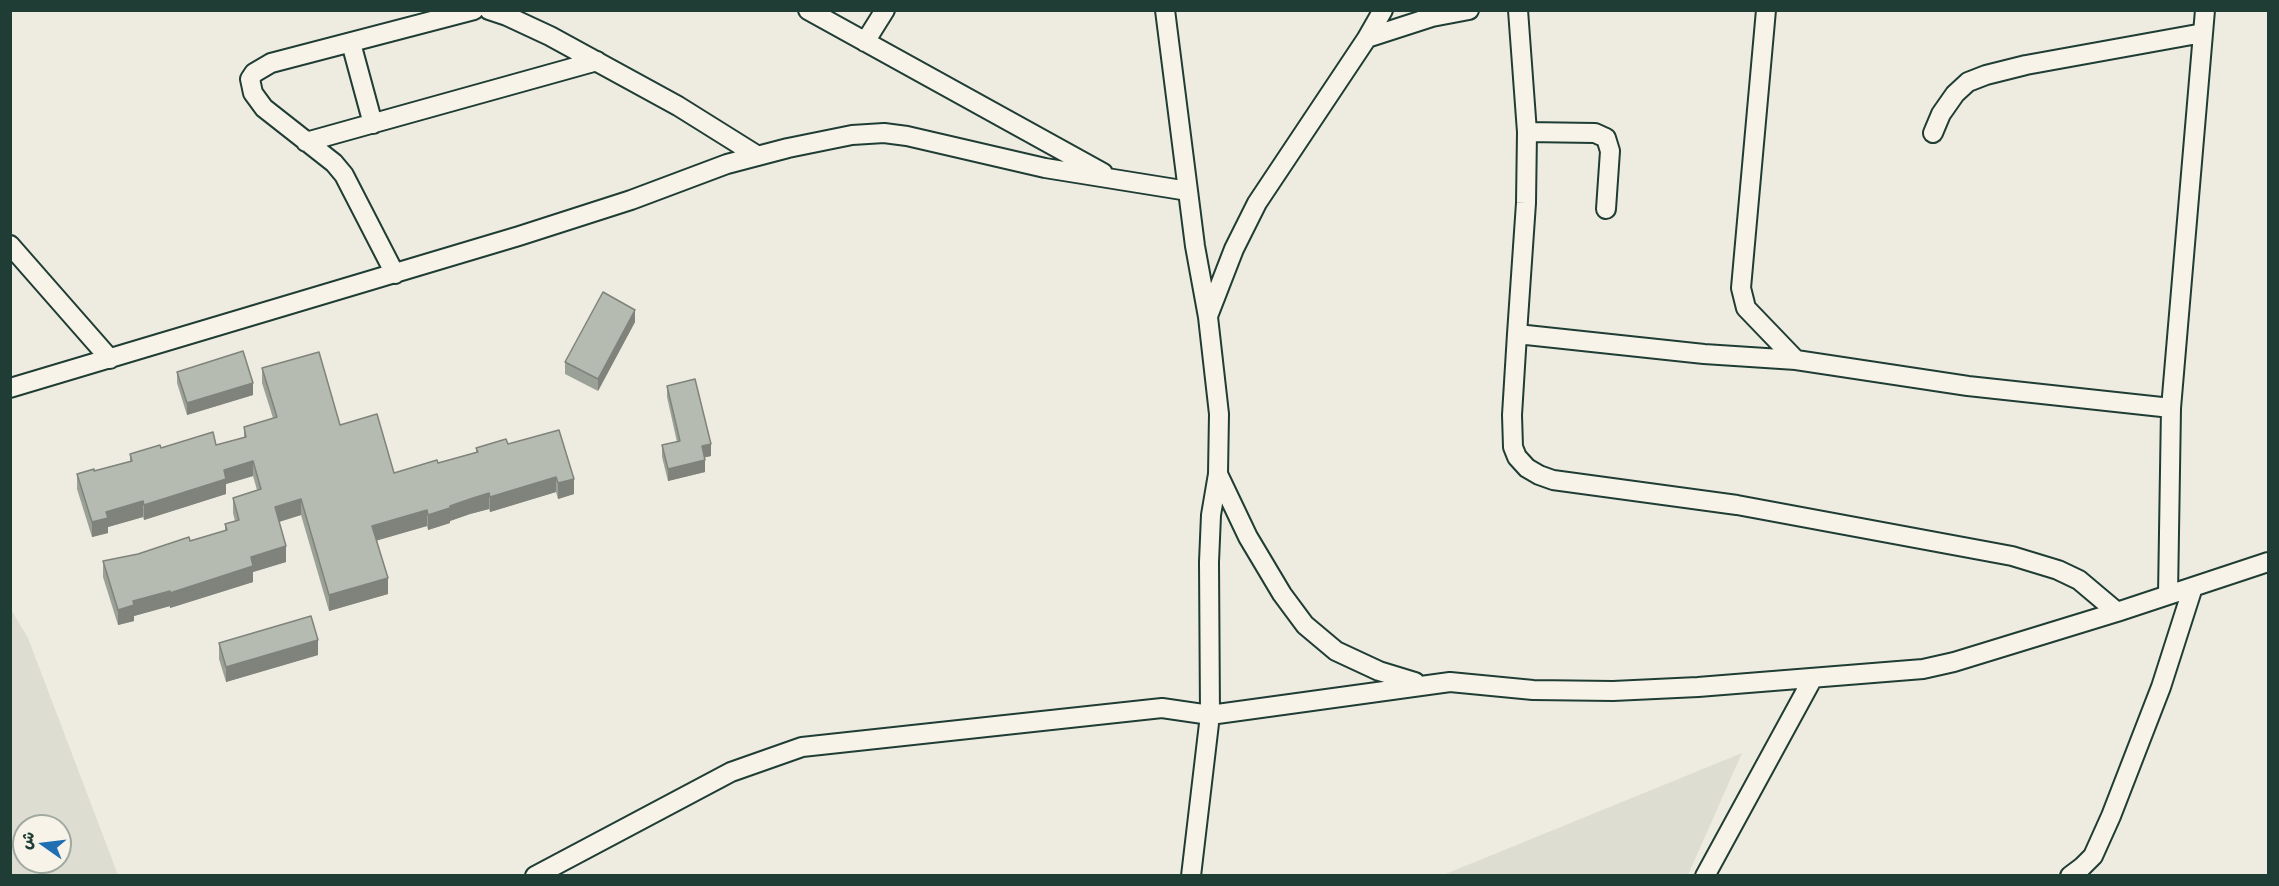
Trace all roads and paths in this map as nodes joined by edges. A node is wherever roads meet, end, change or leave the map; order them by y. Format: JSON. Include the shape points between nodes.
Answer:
{"nodes":[{"id":1,"x":474,"y":10,"type":"edge"},
{"id":2,"x":489,"y":10,"type":"edge"},
{"id":3,"x":808,"y":10,"type":"edge"},
{"id":4,"x":885,"y":10,"type":"edge"},
{"id":5,"x":1165,"y":10,"type":"edge"},
{"id":6,"x":1383,"y":10,"type":"edge"},
{"id":7,"x":1469,"y":10,"type":"edge"},
{"id":8,"x":1518,"y":10,"type":"edge"},
{"id":9,"x":1766,"y":10,"type":"edge"},
{"id":10,"x":2205,"y":10,"type":"edge"},
{"id":11,"x":2203,"y":33,"type":"junction"},
{"id":12,"x":1367,"y":38,"type":"junction"},
{"id":13,"x":865,"y":42,"type":"junction"},
{"id":14,"x":351,"y":43,"type":"junction"},
{"id":15,"x":597,"y":61,"type":"junction"},
{"id":16,"x":373,"y":124,"type":"junction"},
{"id":17,"x":1527,"y":132,"type":"junction"},
{"id":18,"x":1933,"y":133,"type":"dead end"},
{"id":19,"x":306,"y":142,"type":"junction"},
{"id":20,"x":758,"y":156,"type":"junction"},
{"id":21,"x":1114,"y":179,"type":"junction"},
{"id":22,"x":1188,"y":191,"type":"junction"},
{"id":23,"x":1606,"y":209,"type":"dead end"},
{"id":24,"x":10,"y":245,"type":"edge"},
{"id":25,"x":395,"y":274,"type":"junction"},
{"id":26,"x":1208,"y":317,"type":"junction"},
{"id":27,"x":1516,"y":334,"type":"junction"},
{"id":28,"x":110,"y":358,"type":"junction"},
{"id":29,"x":1796,"y":360,"type":"junction"},
{"id":30,"x":10,"y":388,"type":"edge"},
{"id":31,"x":2172,"y":408,"type":"junction"},
{"id":32,"x":1218,"y":474,"type":"junction"},
{"id":33,"x":2268,"y":562,"type":"edge"},
{"id":34,"x":2193,"y":587,"type":"junction"},
{"id":35,"x":2168,"y":595,"type":"junction"},
{"id":36,"x":2117,"y":612,"type":"junction"},
{"id":37,"x":1813,"y":678,"type":"junction"},
{"id":38,"x":1422,"y":685,"type":"junction"},
{"id":39,"x":1210,"y":715,"type":"junction"},
{"id":40,"x":535,"y":876,"type":"edge"},
{"id":41,"x":1191,"y":876,"type":"edge"},
{"id":42,"x":1705,"y":876,"type":"edge"},
{"id":43,"x":2070,"y":876,"type":"edge"}],
"edges":[{"from":1,"to":14,"type":"street"},
{"from":2,"to":15,"type":"street"},
{"from":3,"to":13,"type":"street"},
{"from":4,"to":13,"type":"street"},
{"from":5,"to":22,"type":"street"},
{"from":6,"to":12,"type":"street"},
{"from":7,"to":12,"type":"street","via":[[1432,17]]},
{"from":8,"to":17,"type":"street"},
{"from":9,"to":29,"type":"street","via":[[1741,288],[1746,308]]},
{"from":10,"to":11,"type":"street"},
{"from":11,"to":18,"type":"street","via":[[1986,75],[1968,82],[1954,94]]},
{"from":11,"to":31,"type":"street"},
{"from":12,"to":26,"type":"street","via":[[1257,203]]},
{"from":13,"to":21,"type":"street"},
{"from":14,"to":16,"type":"street"},
{"from":14,"to":19,"type":"street","via":[[271,63],[250,80],[253,93],[264,108]]},
{"from":15,"to":16,"type":"street"},
{"from":15,"to":20,"type":"street"},
{"from":16,"to":19,"type":"street"},
{"from":17,"to":23,"type":"street","via":[[1585,132],[1606,138],[1610,151]]},
{"from":17,"to":27,"type":"street"},
{"from":19,"to":25,"type":"street","via":[[344,175]]},
{"from":20,"to":21,"type":"street","via":[[852,135],[884,134]]},
{"from":20,"to":25,"type":"street"},
{"from":21,"to":22,"type":"street"},
{"from":22,"to":26,"type":"street"},
{"from":24,"to":28,"type":"street"},
{"from":25,"to":28,"type":"street"},
{"from":26,"to":32,"type":"street","via":[[1219,414]]},
{"from":27,"to":29,"type":"street"},
{"from":27,"to":36,"type":"street","via":[[1513,447],[1517,458],[1539,475],[1737,505],[2012,556],[2079,580]]},
{"from":28,"to":30,"type":"street"},
{"from":29,"to":31,"type":"street","via":[[1968,386]]},
{"from":31,"to":35,"type":"street"},
{"from":32,"to":38,"type":"street","via":[[1248,537],[1305,625],[1336,651]]},
{"from":32,"to":39,"type":"street","via":[[1209,562]]},
{"from":33,"to":34,"type":"street"},
{"from":34,"to":35,"type":"street"},
{"from":34,"to":43,"type":"street","via":[[2161,687],[2111,816],[2092,856]]},
{"from":35,"to":36,"type":"street"},
{"from":36,"to":37,"type":"street","via":[[1923,669]]},
{"from":37,"to":38,"type":"street","via":[[1613,691],[1533,690],[1450,682]]},
{"from":37,"to":42,"type":"street"},
{"from":38,"to":39,"type":"street"},
{"from":39,"to":40,"type":"street","via":[[1162,708],[802,747],[731,772]]},
{"from":39,"to":41,"type":"street"}]}
